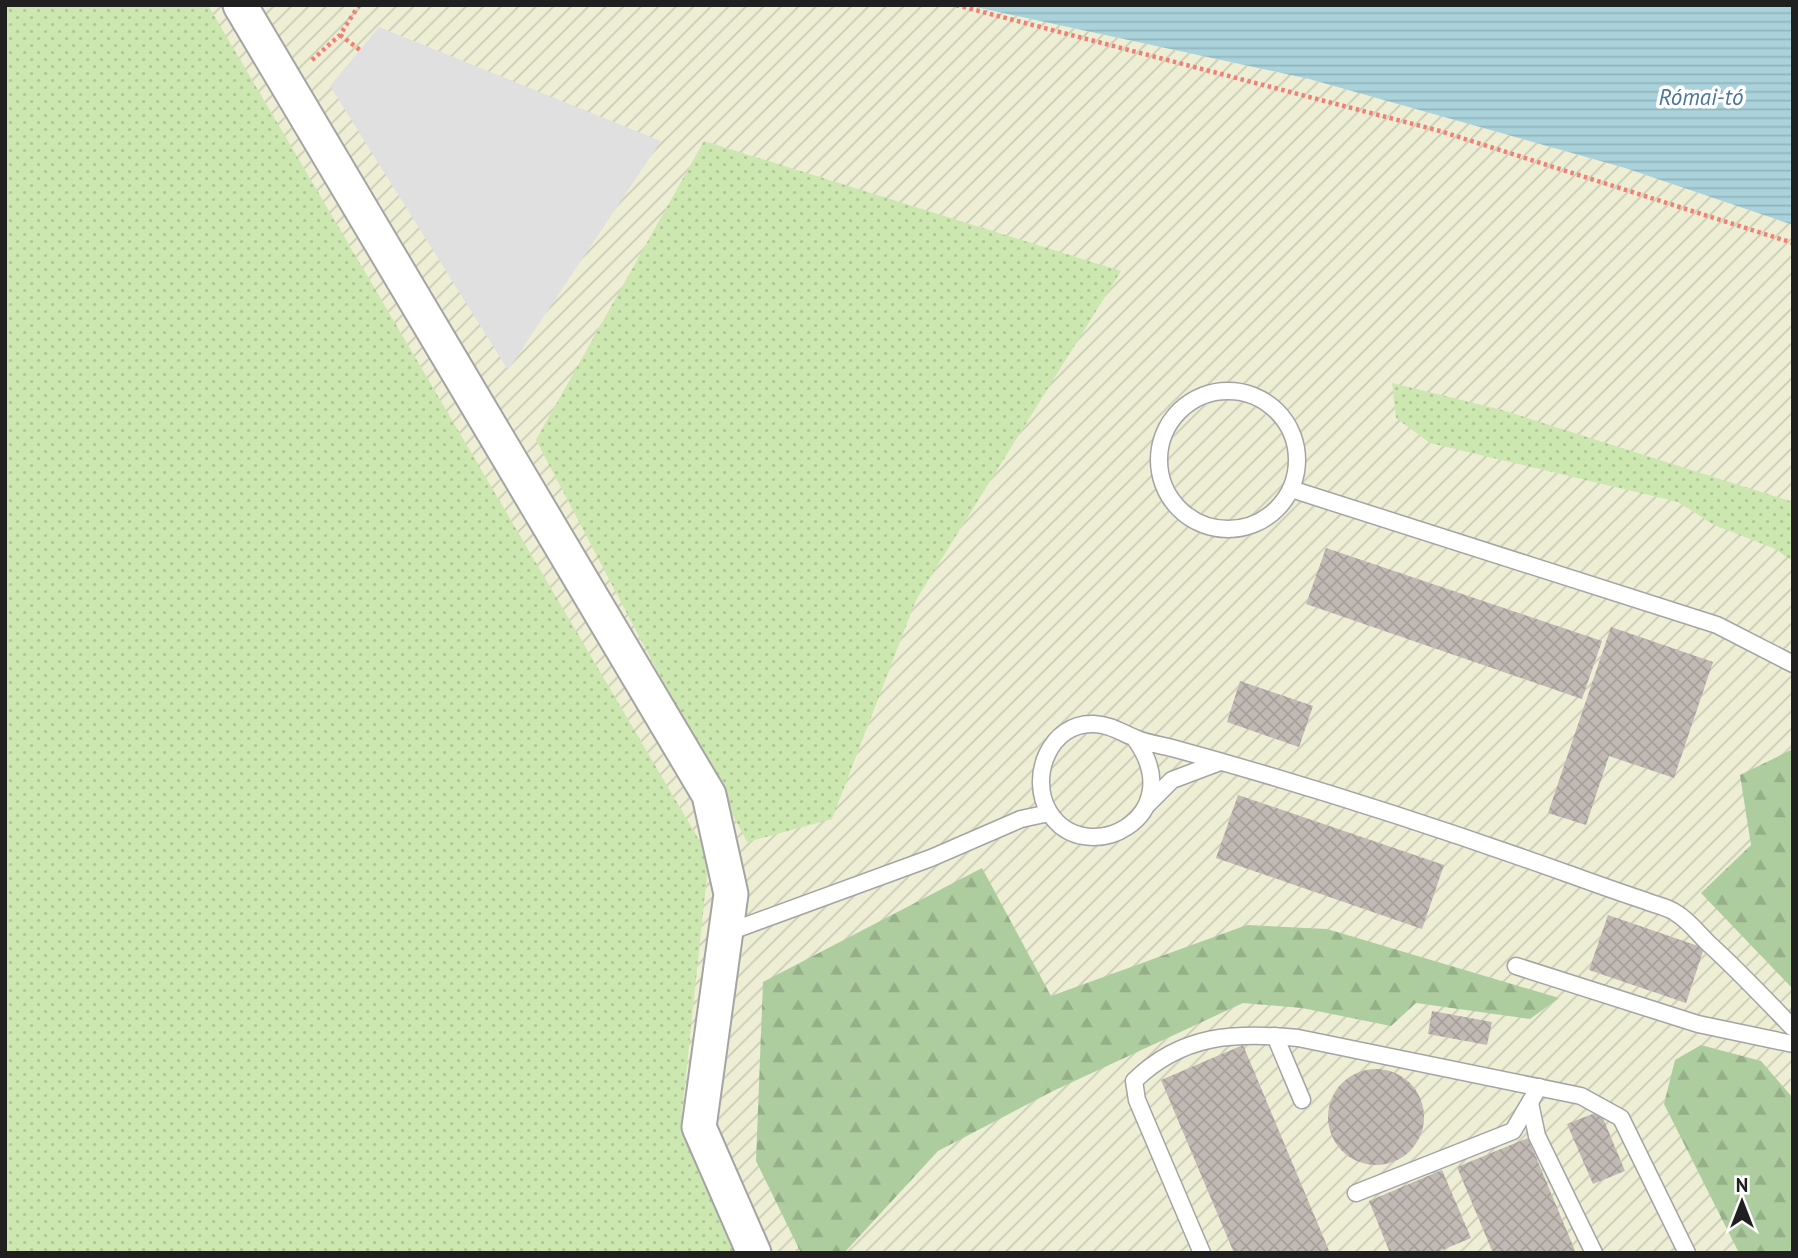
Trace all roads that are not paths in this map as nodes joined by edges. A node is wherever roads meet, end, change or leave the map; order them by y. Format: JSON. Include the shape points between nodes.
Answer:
{"nodes":[{"id":1,"x":240,"y":5,"type":"edge"},
{"id":2,"x":1292,"y":489,"type":"junction"},
{"id":3,"x":1793,"y":664,"type":"edge"},
{"id":4,"x":1135,"y":739,"type":"junction"},
{"id":5,"x":1222,"y":762,"type":"junction"},
{"id":6,"x":1148,"y":804,"type":"junction"},
{"id":7,"x":1049,"y":813,"type":"junction"},
{"id":8,"x":726,"y":933,"type":"junction"},
{"id":9,"x":1516,"y":966,"type":"dead end"},
{"id":10,"x":1793,"y":1028,"type":"edge"},
{"id":11,"x":1275,"y":1036,"type":"junction"},
{"id":12,"x":1793,"y":1044,"type":"edge"},
{"id":13,"x":1539,"y":1087,"type":"junction"},
{"id":14,"x":1302,"y":1100,"type":"dead end"},
{"id":15,"x":1530,"y":1103,"type":"junction"},
{"id":16,"x":1356,"y":1193,"type":"dead end"},
{"id":17,"x":754,"y":1253,"type":"edge"},
{"id":18,"x":1202,"y":1253,"type":"edge"},
{"id":19,"x":1594,"y":1253,"type":"edge"},
{"id":20,"x":1687,"y":1253,"type":"edge"}],
"edges":[{"from":1,"to":8,"type":"street","via":[[709,795],[732,894]]},
{"from":2,"to":2,"type":"lane","via":[[1298,461],[1292,433],[1275,409],[1251,394],[1222,391],[1194,399],[1172,418],[1160,444],[1160,474],[1171,500],[1192,520],[1220,529],[1249,527],[1274,512]]},
{"from":2,"to":3,"type":"lane","via":[[1717,625]]},
{"from":4,"to":5,"type":"lane"},
{"from":4,"to":6,"type":"lane","via":[[1149,758],[1153,782]]},
{"from":4,"to":7,"type":"lane","via":[[1115,726],[1091,724],[1069,730],[1051,746],[1040,768],[1040,791]]},
{"from":5,"to":6,"type":"lane","via":[[1172,780]]},
{"from":5,"to":10,"type":"lane","via":[[1485,844],[1676,912]]},
{"from":6,"to":7,"type":"lane","via":[[1134,823],[1113,835],[1089,837],[1067,830]]},
{"from":7,"to":8,"type":"lane","via":[[1021,819],[931,859]]},
{"from":8,"to":17,"type":"street","via":[[699,1126]]},
{"from":9,"to":12,"type":"lane","via":[[1698,1024]]},
{"from":11,"to":13,"type":"lane"},
{"from":11,"to":14,"type":"lane"},
{"from":11,"to":18,"type":"lane","via":[[1224,1034],[1152,1063],[1134,1081],[1137,1100]]},
{"from":13,"to":15,"type":"lane"},
{"from":13,"to":20,"type":"lane","via":[[1581,1096],[1621,1118]]},
{"from":15,"to":16,"type":"lane","via":[[1513,1131]]},
{"from":15,"to":19,"type":"lane","via":[[1537,1136]]}]}
